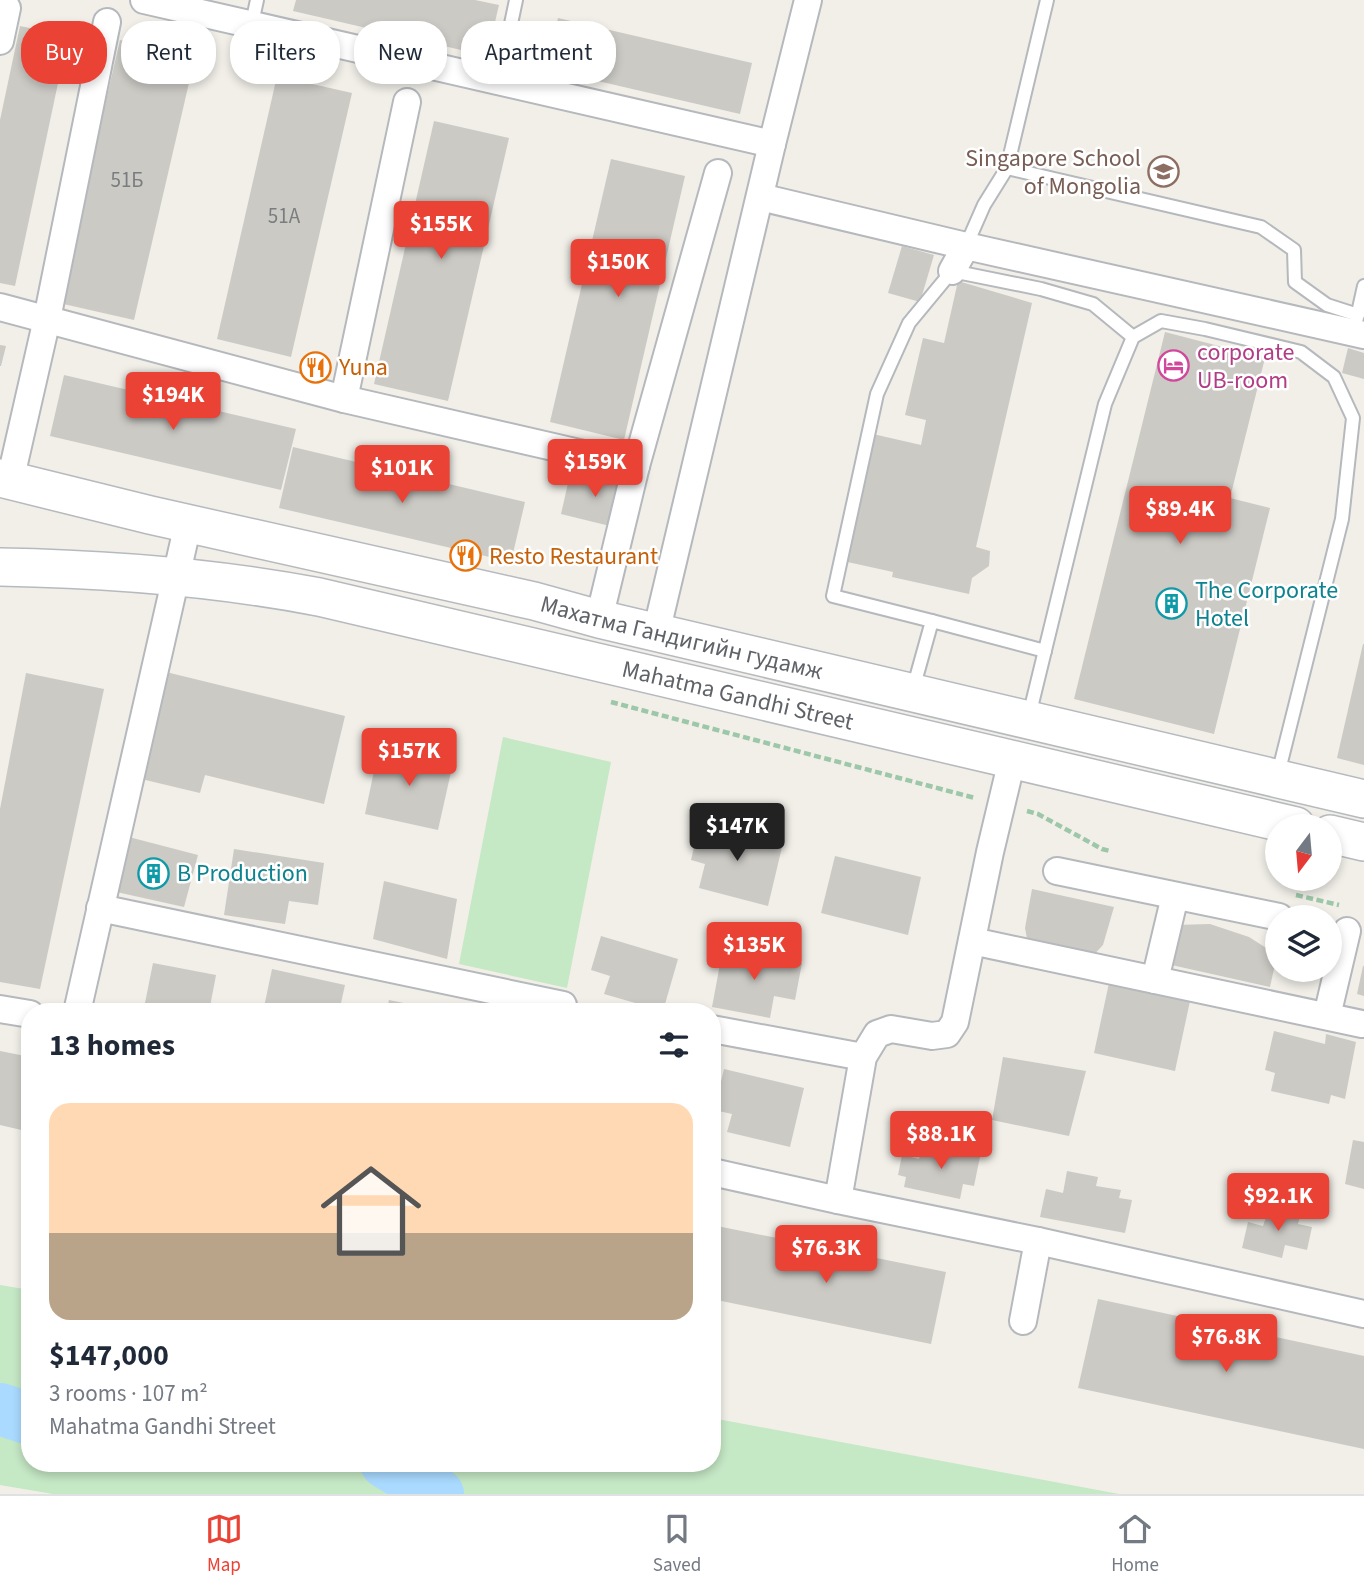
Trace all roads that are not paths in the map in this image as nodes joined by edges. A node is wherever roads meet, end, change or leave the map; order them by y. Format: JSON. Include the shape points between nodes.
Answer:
{"nodes":[{"id":1,"x":144,"y":0,"type":"edge"},
{"id":2,"x":516,"y":0,"type":"edge"},
{"id":3,"x":808,"y":0,"type":"edge"},
{"id":4,"x":1047,"y":0,"type":"edge"},
{"id":5,"x":7,"y":8,"type":"dead end"},
{"id":6,"x":255,"y":12,"type":"edge"},
{"id":7,"x":512,"y":21,"type":"edge"},
{"id":8,"x":0,"y":41,"type":"edge"},
{"id":9,"x":461,"y":70,"type":"edge"},
{"id":10,"x":94,"y":84,"type":"edge"},
{"id":11,"x":512,"y":84,"type":"edge"},
{"id":12,"x":407,"y":102,"type":"dead end"},
{"id":13,"x":772,"y":144,"type":"junction"},
{"id":14,"x":1007,"y":168,"type":"junction"},
{"id":15,"x":718,"y":173,"type":"dead end"},
{"id":16,"x":760,"y":197,"type":"junction"},
{"id":17,"x":966,"y":246,"type":"junction"},
{"id":18,"x":952,"y":271,"type":"junction"},
{"id":19,"x":1364,"y":286,"type":"edge"},
{"id":20,"x":0,"y":307,"type":"edge"},
{"id":21,"x":47,"y":319,"type":"junction"},
{"id":22,"x":1358,"y":327,"type":"edge"},
{"id":23,"x":1132,"y":337,"type":"junction"},
{"id":24,"x":344,"y":399,"type":"junction"},
{"id":25,"x":636,"y":466,"type":"junction"},
{"id":26,"x":5,"y":480,"type":"edge"},
{"id":27,"x":188,"y":524,"type":"junction"},
{"id":28,"x":0,"y":567,"type":"edge"},
{"id":29,"x":176,"y":576,"type":"junction"},
{"id":30,"x":599,"y":619,"type":"junction"},
{"id":31,"x":932,"y":621,"type":"junction"},
{"id":32,"x":656,"y":633,"type":"junction"},
{"id":33,"x":1045,"y":651,"type":"junction"},
{"id":34,"x":912,"y":692,"type":"junction"},
{"id":35,"x":1028,"y":720,"type":"junction"},
{"id":36,"x":1118,"y":741,"type":"junction"},
{"id":37,"x":1012,"y":760,"type":"junction"},
{"id":38,"x":1277,"y":778,"type":"junction"},
{"id":39,"x":1108,"y":782,"type":"junction"},
{"id":40,"x":1364,"y":799,"type":"edge"},
{"id":41,"x":1265,"y":819,"type":"edge"},
{"id":42,"x":1342,"y":837,"type":"edge"},
{"id":43,"x":1364,"y":842,"type":"edge"},
{"id":44,"x":1057,"y":871,"type":"dead end"},
{"id":45,"x":1175,"y":896,"type":"junction"},
{"id":46,"x":1282,"y":905,"type":"edge"},
{"id":47,"x":100,"y":908,"type":"junction"},
{"id":48,"x":1348,"y":925,"type":"edge"},
{"id":49,"x":972,"y":941,"type":"junction"},
{"id":50,"x":1155,"y":980,"type":"junction"},
{"id":51,"x":79,"y":1003,"type":"edge"},
{"id":52,"x":553,"y":1003,"type":"edge"},
{"id":53,"x":0,"y":1009,"type":"edge"},
{"id":54,"x":21,"y":1012,"type":"edge"},
{"id":55,"x":1327,"y":1016,"type":"junction"},
{"id":56,"x":1362,"y":1024,"type":"dead end"},
{"id":57,"x":721,"y":1031,"type":"edge"},
{"id":58,"x":863,"y":1057,"type":"junction"},
{"id":59,"x":721,"y":1174,"type":"edge"},
{"id":60,"x":838,"y":1200,"type":"junction"},
{"id":61,"x":1038,"y":1241,"type":"junction"},
{"id":62,"x":1364,"y":1314,"type":"edge"},
{"id":63,"x":1023,"y":1321,"type":"dead end"}],
"edges":[{"from":1,"to":6,"type":"street"},
{"from":2,"to":7,"type":"lane"},
{"from":3,"to":13,"type":"street"},
{"from":4,"to":14,"type":"lane"},
{"from":5,"to":8,"type":"street"},
{"from":6,"to":9,"type":"street"},
{"from":10,"to":21,"type":"street"},
{"from":11,"to":13,"type":"street"},
{"from":12,"to":24,"type":"street"},
{"from":13,"to":16,"type":"street"},
{"from":14,"to":17,"type":"lane"},
{"from":14,"to":22,"type":"lane","via":[[1261,228],[1294,250],[1295,282]]},
{"from":15,"to":25,"type":"street"},
{"from":16,"to":17,"type":"street"},
{"from":16,"to":32,"type":"street"},
{"from":17,"to":18,"type":"street"},
{"from":17,"to":22,"type":"street"},
{"from":18,"to":23,"type":"lane","via":[[1093,304]]},
{"from":18,"to":31,"type":"lane","via":[[909,323],[877,394],[833,596]]},
{"from":19,"to":22,"type":"lane"},
{"from":20,"to":21,"type":"street"},
{"from":21,"to":24,"type":"street"},
{"from":21,"to":26,"type":"street"},
{"from":23,"to":33,"type":"lane","via":[[1105,404]]},
{"from":23,"to":38,"type":"lane","via":[[1161,321],[1301,352],[1334,377],[1353,418],[1342,519]]},
{"from":24,"to":25,"type":"street"},
{"from":25,"to":30,"type":"street"},
{"from":26,"to":27,"type":"main road","name":"Махатма Гандигийн гудамж"},
{"from":27,"to":29,"type":"street"},
{"from":27,"to":30,"type":"main road","name":"Махатма Гандигийн гудамж"},
{"from":28,"to":29,"type":"main road","name":"Mahatma Gandhi Street"},
{"from":29,"to":37,"type":"main road","name":"Mahatma Gandhi Street","via":[[287,591],[379,610]]},
{"from":29,"to":47,"type":"street"},
{"from":30,"to":32,"type":"main road","name":"Махатма Гандигийн гудамж"},
{"from":31,"to":33,"type":"lane"},
{"from":31,"to":34,"type":"lane"},
{"from":32,"to":34,"type":"main road","name":"Махатма Гандигийн гудамж"},
{"from":33,"to":35,"type":"lane"},
{"from":34,"to":35,"type":"main road","name":"Махатма Гандигийн гудамж"},
{"from":35,"to":36,"type":"main road","name":"Махатма Гандигийн гудамж"},
{"from":36,"to":38,"type":"main road","name":"Махатма Гандигийн гудамж"},
{"from":36,"to":39,"type":"main road"},
{"from":37,"to":39,"type":"main road","name":"Mahatma Gandhi Street"},
{"from":37,"to":49,"type":"street"},
{"from":38,"to":40,"type":"main road","name":"Махатма Гандигийн гудамж"},
{"from":39,"to":41,"type":"main road","name":"Mahatma Gandhi Street"},
{"from":42,"to":43,"type":"main road"},
{"from":44,"to":45,"type":"street"},
{"from":45,"to":46,"type":"street"},
{"from":45,"to":50,"type":"street"},
{"from":47,"to":51,"type":"street"},
{"from":47,"to":52,"type":"street"},
{"from":48,"to":55,"type":"street"},
{"from":49,"to":50,"type":"street"},
{"from":49,"to":58,"type":"street","via":[[955,1023],[947,1034],[891,1029],[877,1034]]},
{"from":50,"to":55,"type":"street"},
{"from":53,"to":54,"type":"street"},
{"from":55,"to":56,"type":"street"},
{"from":57,"to":58,"type":"street"},
{"from":58,"to":60,"type":"street"},
{"from":59,"to":60,"type":"street"},
{"from":60,"to":61,"type":"street"},
{"from":61,"to":62,"type":"street"},
{"from":61,"to":63,"type":"street"}]}
